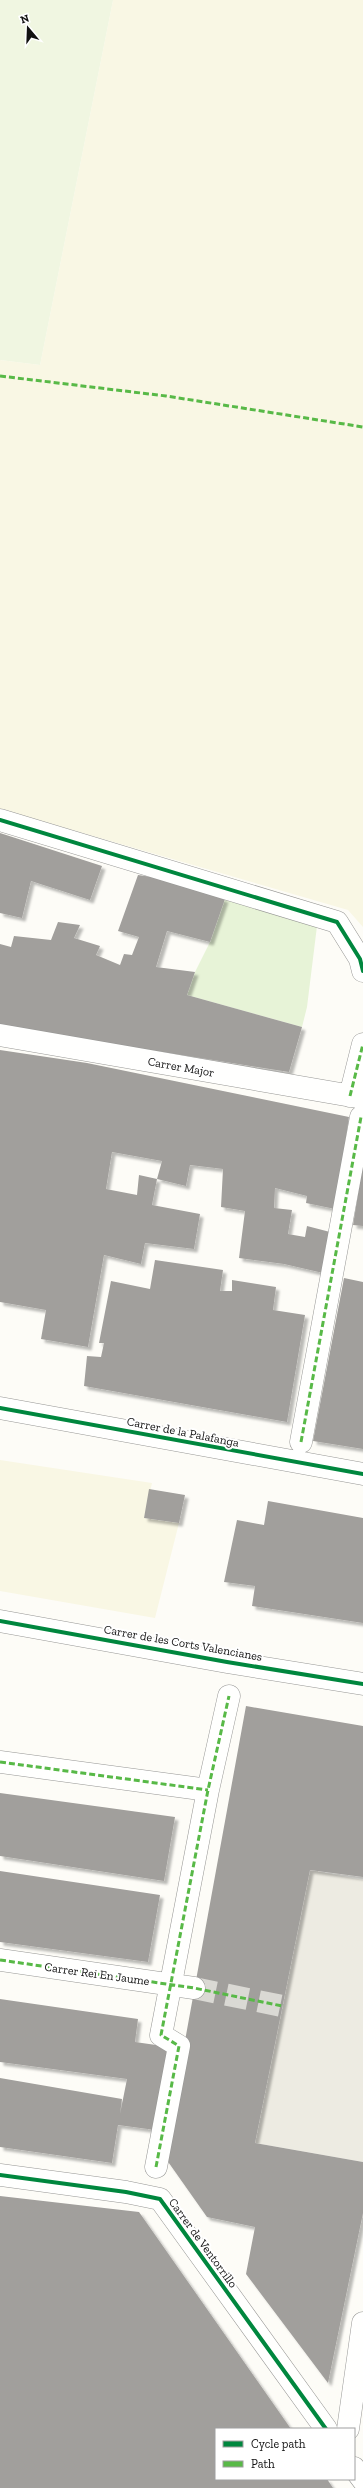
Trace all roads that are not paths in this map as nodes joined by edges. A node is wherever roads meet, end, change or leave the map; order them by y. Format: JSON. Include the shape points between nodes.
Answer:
{"nodes":[{"id":1,"x":0,"y":820,"type":"edge"},
{"id":2,"x":363,"y":971,"type":"edge"},
{"id":3,"x":0,"y":1035,"type":"edge"},
{"id":4,"x":363,"y":1044,"type":"edge"},
{"id":5,"x":358,"y":1103,"type":"edge"},
{"id":6,"x":0,"y":1408,"type":"edge"},
{"id":7,"x":301,"y":1442,"type":"dead end"},
{"id":8,"x":363,"y":1474,"type":"edge"},
{"id":9,"x":0,"y":1621,"type":"edge"},
{"id":10,"x":363,"y":1684,"type":"edge"},
{"id":11,"x":229,"y":1696,"type":"dead end"},
{"id":12,"x":0,"y":1762,"type":"edge"},
{"id":13,"x":208,"y":1790,"type":"junction"},
{"id":14,"x":0,"y":1960,"type":"edge"},
{"id":15,"x":171,"y":1985,"type":"junction"},
{"id":16,"x":194,"y":1988,"type":"tunnel mouth"},
{"id":17,"x":156,"y":2167,"type":"dead end"},
{"id":18,"x":0,"y":2175,"type":"edge"},
{"id":19,"x":363,"y":2323,"type":"edge"},
{"id":20,"x":325,"y":2428,"type":"edge"},
{"id":21,"x":348,"y":2428,"type":"edge"},
{"id":22,"x":355,"y":2469,"type":"edge"},
{"id":23,"x":363,"y":2480,"type":"edge"}],
"edges":[{"from":1,"to":2,"type":"street","via":[[337,922],[360,959]]},
{"from":3,"to":5,"type":"street","name":"Carrer Major"},
{"from":4,"to":5,"type":"street"},
{"from":5,"to":7,"type":"street"},
{"from":6,"to":8,"type":"street","name":"Carrer de la Palafanga"},
{"from":9,"to":10,"type":"street","name":"Carrer de les Corts Valencianes"},
{"from":11,"to":13,"type":"street"},
{"from":12,"to":13,"type":"street"},
{"from":13,"to":15,"type":"street"},
{"from":14,"to":15,"type":"street","name":"Carrer Rei En Jaume"},
{"from":15,"to":16,"type":"street","name":"Carrer Rei En Jaume"},
{"from":15,"to":17,"type":"street","via":[[161,2035],[179,2046]]},
{"from":18,"to":20,"type":"street","name":"Carrer de Ventorrillo","via":[[160,2199]]},
{"from":19,"to":21,"type":"street"},
{"from":22,"to":23,"type":"street"}]}
